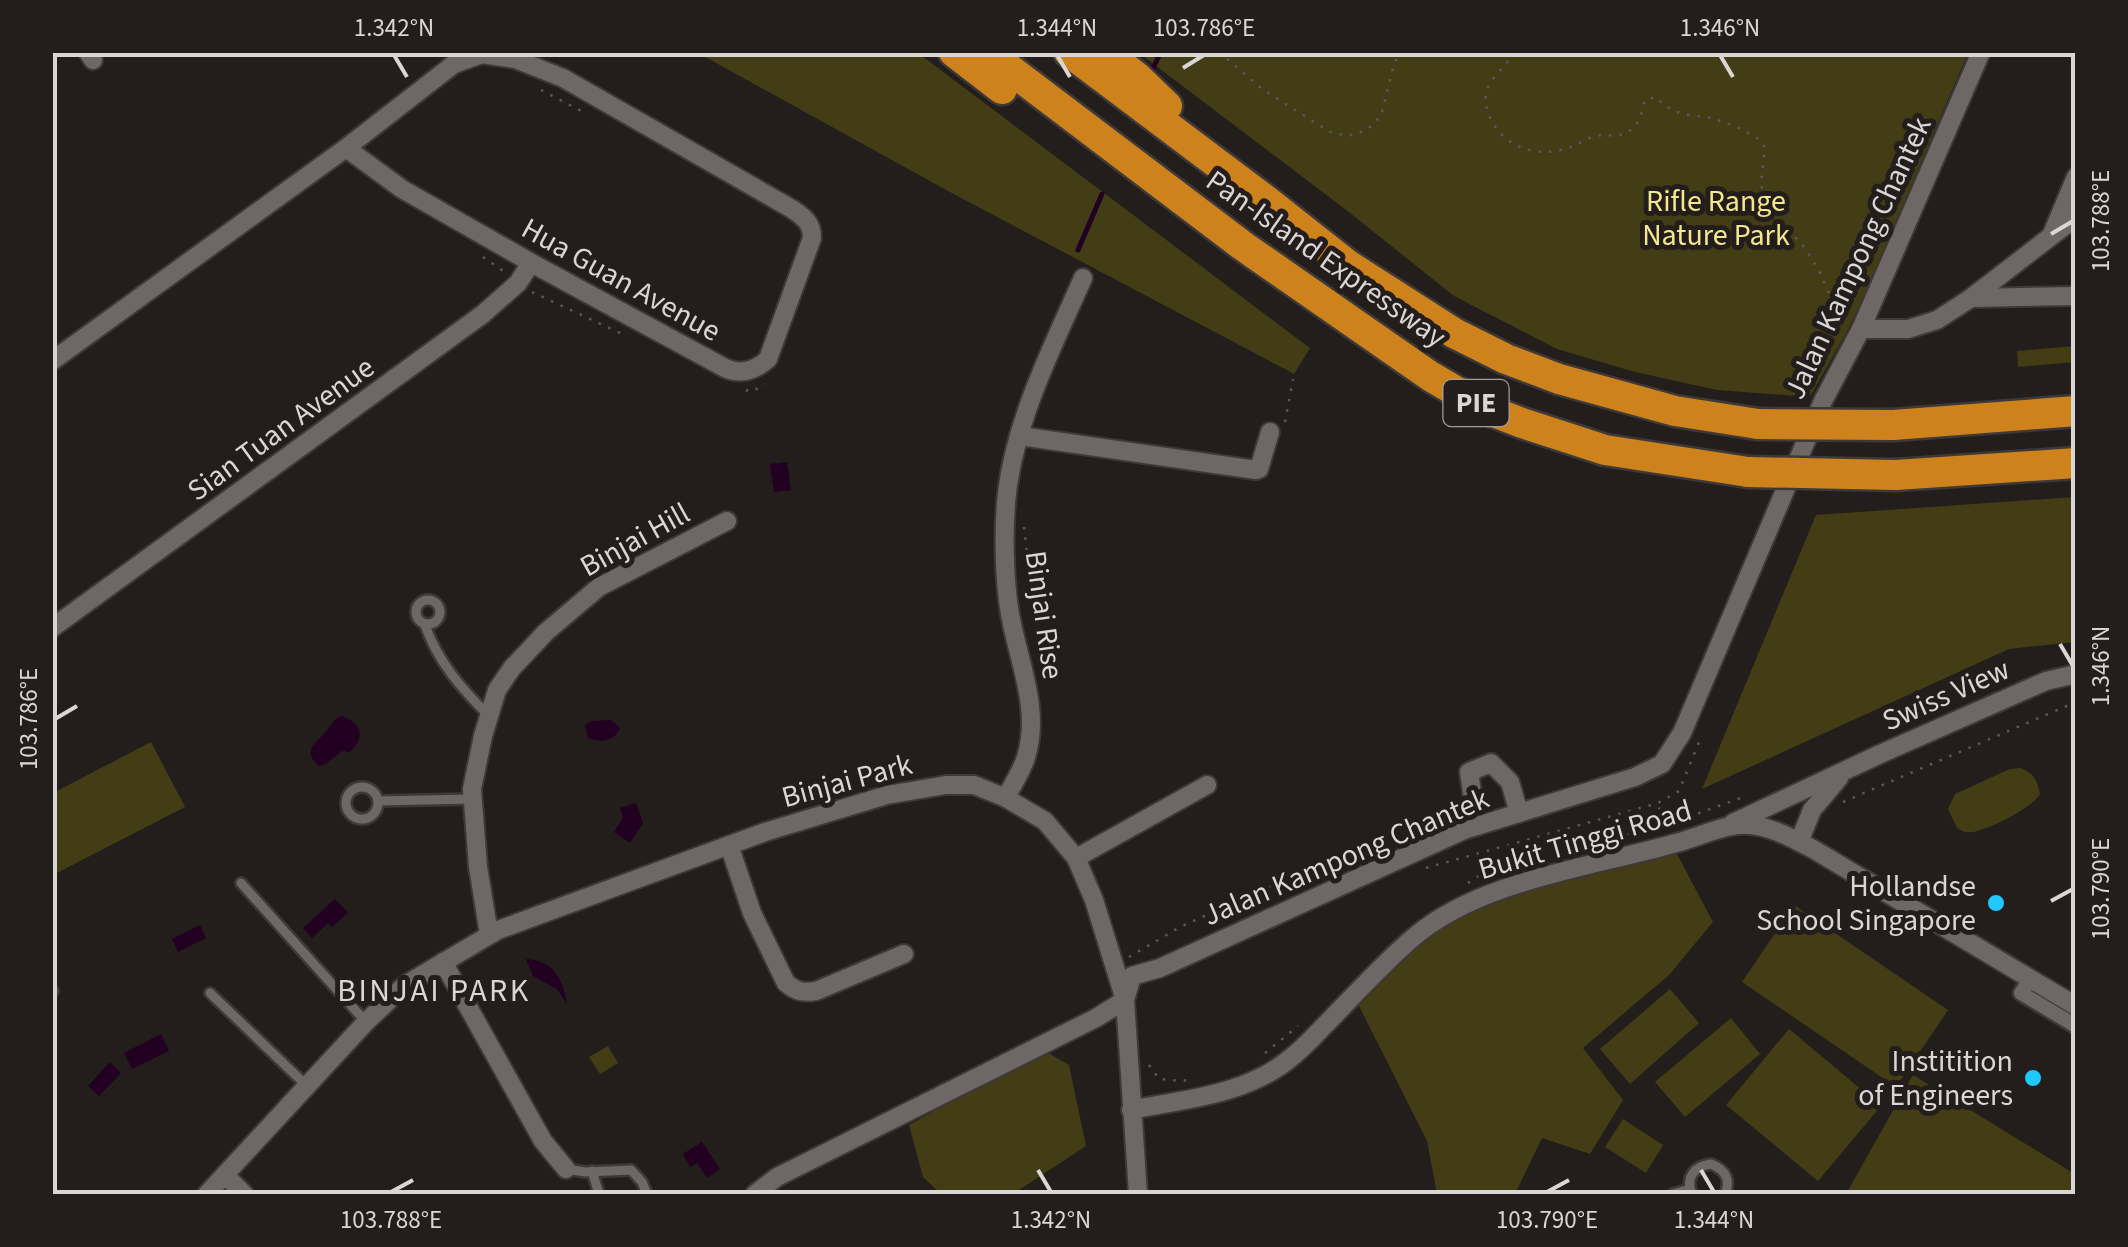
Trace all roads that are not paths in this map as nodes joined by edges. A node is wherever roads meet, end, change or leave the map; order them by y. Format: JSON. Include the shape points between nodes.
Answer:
{"nodes":[{"id":1,"x":954,"y":52,"type":"edge"},
{"id":2,"x":987,"y":52,"type":"edge"},
{"id":3,"x":1069,"y":52,"type":"edge"},
{"id":4,"x":1105,"y":52,"type":"edge"},
{"id":5,"x":1981,"y":52,"type":"edge"},
{"id":6,"x":454,"y":58,"type":"edge"},
{"id":7,"x":346,"y":148,"type":"junction"},
{"id":8,"x":2076,"y":177,"type":"edge"},
{"id":9,"x":1267,"y":201,"type":"junction"},
{"id":10,"x":2076,"y":217,"type":"edge"},
{"id":11,"x":2052,"y":234,"type":"junction"},
{"id":12,"x":1243,"y":246,"type":"junction"},
{"id":13,"x":531,"y":263,"type":"junction"},
{"id":14,"x":1084,"y":278,"type":"dead end"},
{"id":15,"x":2076,"y":296,"type":"edge"},
{"id":16,"x":1971,"y":298,"type":"junction"},
{"id":17,"x":1862,"y":326,"type":"junction"},
{"id":18,"x":52,"y":362,"type":"edge"},
{"id":19,"x":2076,"y":411,"type":"edge"},
{"id":20,"x":1276,"y":434,"type":"road end"},
{"id":21,"x":1020,"y":436,"type":"junction"},
{"id":22,"x":2076,"y":464,"type":"edge"},
{"id":23,"x":727,"y":521,"type":"dead end"},
{"id":24,"x":426,"y":624,"type":"dead end"},
{"id":25,"x":52,"y":628,"type":"edge"},
{"id":26,"x":2076,"y":674,"type":"edge"},
{"id":27,"x":489,"y":716,"type":"junction"},
{"id":28,"x":1842,"y":774,"type":"junction"},
{"id":29,"x":1206,"y":785,"type":"dead end"},
{"id":30,"x":472,"y":798,"type":"junction"},
{"id":31,"x":1006,"y":798,"type":"junction"},
{"id":32,"x":378,"y":801,"type":"dead end"},
{"id":33,"x":1519,"y":813,"type":"junction"},
{"id":34,"x":1476,"y":826,"type":"junction"},
{"id":35,"x":1716,"y":830,"type":"junction"},
{"id":36,"x":1799,"y":842,"type":"junction"},
{"id":37,"x":729,"y":845,"type":"junction"},
{"id":38,"x":1076,"y":858,"type":"junction"},
{"id":39,"x":241,"y":883,"type":"dead end"},
{"id":40,"x":489,"y":934,"type":"junction"},
{"id":41,"x":904,"y":954,"type":"dead end"},
{"id":42,"x":443,"y":962,"type":"junction"},
{"id":43,"x":2030,"y":979,"type":"junction"},
{"id":44,"x":210,"y":993,"type":"dead end"},
{"id":45,"x":1125,"y":1000,"type":"junction"},
{"id":46,"x":2076,"y":1006,"type":"edge"},
{"id":47,"x":366,"y":1022,"type":"junction"},
{"id":48,"x":2076,"y":1026,"type":"edge"},
{"id":49,"x":307,"y":1086,"type":"junction"},
{"id":50,"x":1132,"y":1110,"type":"junction"},
{"id":51,"x":566,"y":1169,"type":"joint"},
{"id":52,"x":592,"y":1171,"type":"junction"},
{"id":53,"x":225,"y":1175,"type":"junction"},
{"id":54,"x":1691,"y":1192,"type":"edge"},
{"id":55,"x":207,"y":1194,"type":"edge"},
{"id":56,"x":244,"y":1194,"type":"edge"},
{"id":57,"x":599,"y":1194,"type":"edge"},
{"id":58,"x":647,"y":1194,"type":"edge"},
{"id":59,"x":756,"y":1194,"type":"edge"},
{"id":60,"x":1138,"y":1194,"type":"edge"},
{"id":61,"x":1672,"y":1194,"type":"edge"},
{"id":62,"x":1725,"y":1194,"type":"edge"}],
"edges":[{"from":1,"to":12,"type":"highway","via":[[1087,153]]},
{"from":2,"to":12,"type":"highway","name":"Pan-Island Expressway","number":"PIE"},
{"from":3,"to":9,"type":"highway","name":"Pan-Island Expressway","number":"PIE"},
{"from":4,"to":9,"type":"highway"},
{"from":5,"to":17,"type":"street","name":"Jalan Kampong Chantek"},
{"from":6,"to":7,"type":"street","name":"Hua Guan Avenue"},
{"from":6,"to":13,"type":"street","name":"Hua Guan Avenue","via":[[482,54],[546,70],[792,209],[812,228],[768,360],[745,372],[724,368]]},
{"from":7,"to":13,"type":"street","name":"Hua Guan Avenue","via":[[386,180]]},
{"from":7,"to":18,"type":"street","name":"Hua Guan Avenue"},
{"from":8,"to":11,"type":"street"},
{"from":9,"to":19,"type":"highway","name":"Pan-Island Expressway","number":"PIE","bridge":true,"via":[[1348,265],[1454,333],[1506,359],[1626,399],[1758,424],[1892,425]]},
{"from":10,"to":11,"type":"street"},
{"from":11,"to":16,"type":"street"},
{"from":12,"to":22,"type":"highway","name":"Pan-Island Expressway","number":"PIE","bridge":true,"via":[[1486,408],[1605,450],[1748,472],[1896,475]]},
{"from":13,"to":25,"type":"street","name":"Sian Tuan Avenue","via":[[483,314]]},
{"from":14,"to":21,"type":"street","name":"Binjai Rise"},
{"from":15,"to":16,"type":"street"},
{"from":16,"to":17,"type":"street","via":[[1922,326]]},
{"from":17,"to":33,"type":"street","name":"Jalan Kampong Chantek","via":[[1662,764]]},
{"from":20,"to":21,"type":"street","via":[[1256,470]]},
{"from":21,"to":31,"type":"street","name":"Binjai Rise","via":[[1005,538],[1030,732]]},
{"from":23,"to":27,"type":"street","name":"Binjai Hill","via":[[599,587],[512,668]]},
{"from":24,"to":27,"type":"lane","via":[[446,668]]},
{"from":26,"to":28,"type":"street","name":"Swiss View","via":[[2046,681]]},
{"from":27,"to":30,"type":"street","name":"Binjai Hill"},
{"from":28,"to":35,"type":"street","name":"Swiss View"},
{"from":28,"to":36,"type":"street","name":"Swiss View","via":[[1812,810]]},
{"from":29,"to":38,"type":"street"},
{"from":30,"to":32,"type":"lane"},
{"from":30,"to":40,"type":"street","name":"Binjai Hill"},
{"from":31,"to":37,"type":"street","name":"Binjai Park","via":[[974,785],[946,784],[888,795]]},
{"from":31,"to":38,"type":"street","name":"Binjai Park","via":[[1045,821]]},
{"from":33,"to":34,"type":"street","name":"Jalan Kampong Chantek"},
{"from":33,"to":34,"type":"street","via":[[1510,782],[1492,763],[1469,772]]},
{"from":34,"to":45,"type":"street","name":"Jalan Kampong Chantek","via":[[1132,976]]},
{"from":35,"to":36,"type":"street","name":"Bukit Tinggi Road","via":[[1746,825]]},
{"from":35,"to":50,"type":"street","name":"Bukit Tinggi Road","via":[[1482,897],[1414,936],[1300,1050],[1266,1075]]},
{"from":36,"to":43,"type":"street","name":"Bukit Tinggi Road"},
{"from":37,"to":40,"type":"street","name":"Binjai Park"},
{"from":37,"to":41,"type":"street","via":[[764,939],[794,990],[816,991]]},
{"from":38,"to":45,"type":"street","name":"Binjai Park"},
{"from":39,"to":47,"type":"lane"},
{"from":40,"to":42,"type":"street","name":"Binjai Park"},
{"from":42,"to":47,"type":"street","name":"Binjai Park","via":[[406,984]]},
{"from":42,"to":51,"type":"street","via":[[543,1141]]},
{"from":43,"to":46,"type":"street","name":"Bukit Tinggi Road"},
{"from":43,"to":48,"type":"street","via":[[2021,993]]},
{"from":44,"to":49,"type":"lane"},
{"from":45,"to":50,"type":"street","name":"Binjai Park"},
{"from":45,"to":59,"type":"street","name":"Jalan Kampong Chantek","via":[[777,1177]]},
{"from":47,"to":49,"type":"street","name":"Binjai Park"},
{"from":49,"to":53,"type":"street","name":"Binjai Park"},
{"from":50,"to":60,"type":"street","name":"Binjai Park"},
{"from":51,"to":52,"type":"lane"},
{"from":52,"to":57,"type":"lane"},
{"from":52,"to":58,"type":"lane","via":[[631,1170]]},
{"from":53,"to":55,"type":"street","name":"Binjai Park"},
{"from":53,"to":56,"type":"street"},
{"from":54,"to":61,"type":"lane"},
{"from":54,"to":62,"type":"lane","via":[[1692,1174],[1711,1164],[1728,1179]]}]}
